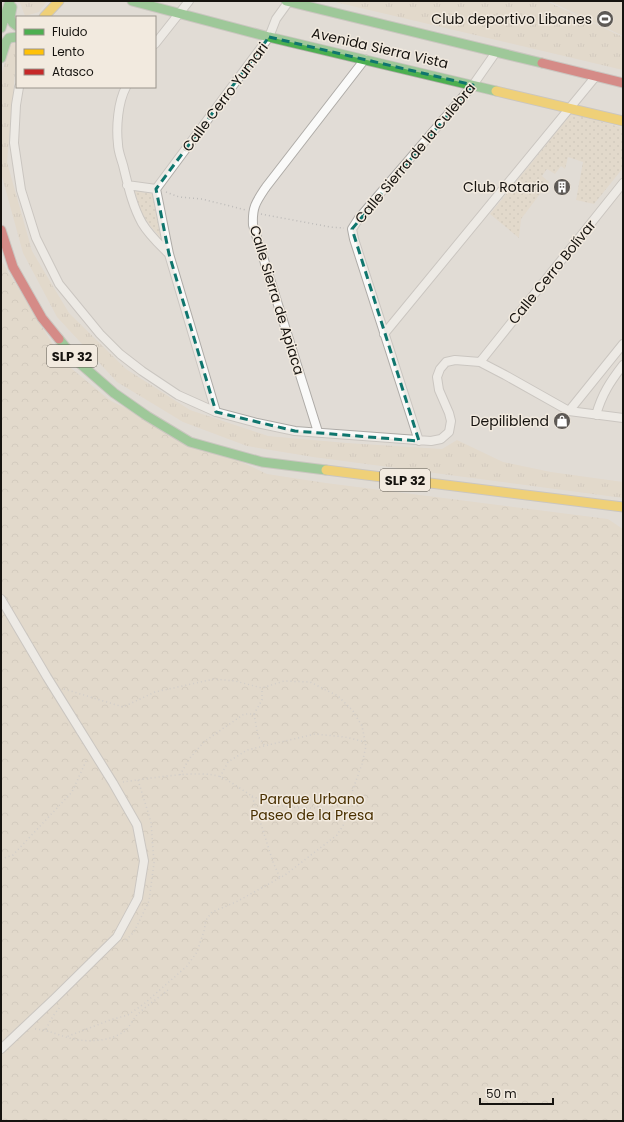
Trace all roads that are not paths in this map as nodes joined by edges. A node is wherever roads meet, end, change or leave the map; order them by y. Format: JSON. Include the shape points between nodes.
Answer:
{"nodes":[{"id":1,"x":10,"y":1,"type":"edge"},
{"id":2,"x":14,"y":1,"type":"edge"},
{"id":3,"x":59,"y":1,"type":"edge"},
{"id":4,"x":132,"y":1,"type":"edge"},
{"id":5,"x":189,"y":1,"type":"edge"},
{"id":6,"x":288,"y":1,"type":"edge"},
{"id":7,"x":180,"y":14,"type":"junction"},
{"id":8,"x":45,"y":16,"type":"edge"},
{"id":9,"x":16,"y":25,"type":"edge"},
{"id":10,"x":1,"y":28,"type":"edge"},
{"id":11,"x":16,"y":37,"type":"edge"},
{"id":12,"x":270,"y":37,"type":"junction"},
{"id":13,"x":156,"y":43,"type":"edge"},
{"id":14,"x":496,"y":52,"type":"junction"},
{"id":15,"x":1,"y":58,"type":"edge"},
{"id":16,"x":365,"y":60,"type":"junction"},
{"id":17,"x":596,"y":76,"type":"junction"},
{"id":18,"x":623,"y":83,"type":"edge"},
{"id":19,"x":473,"y":84,"type":"junction"},
{"id":20,"x":19,"y":88,"type":"edge"},
{"id":21,"x":126,"y":88,"type":"edge"},
{"id":22,"x":571,"y":108,"type":"junction"},
{"id":23,"x":623,"y":121,"type":"edge"},
{"id":24,"x":623,"y":183,"type":"edge"},
{"id":25,"x":128,"y":185,"type":"junction"},
{"id":26,"x":156,"y":189,"type":"junction"},
{"id":27,"x":1,"y":230,"type":"edge"},
{"id":28,"x":169,"y":254,"type":"junction"},
{"id":29,"x":384,"y":334,"type":"junction"},
{"id":30,"x":623,"y":344,"type":"edge"},
{"id":31,"x":480,"y":362,"type":"junction"},
{"id":32,"x":623,"y":365,"type":"edge"},
{"id":33,"x":589,"y":386,"type":"junction"},
{"id":34,"x":604,"y":392,"type":"junction"},
{"id":35,"x":569,"y":411,"type":"junction"},
{"id":36,"x":216,"y":412,"type":"junction"},
{"id":37,"x":596,"y":415,"type":"junction"},
{"id":38,"x":623,"y":418,"type":"edge"},
{"id":39,"x":318,"y":432,"type":"junction"},
{"id":40,"x":419,"y":440,"type":"junction"},
{"id":41,"x":623,"y":507,"type":"edge"},
{"id":42,"x":1,"y":599,"type":"edge"},
{"id":43,"x":1,"y":1049,"type":"edge"}],
"edges":[{"from":1,"to":10,"type":"main road"},
{"from":2,"to":9,"type":"main road","via":[[10,18]]},
{"from":3,"to":8,"type":"main road"},
{"from":4,"to":7,"type":"main road","name":"Avenida Sierra Vista"},
{"from":5,"to":7,"type":"street"},
{"from":6,"to":12,"type":"street","name":"Calle Cerro Yumari","via":[[276,19]]},
{"from":6,"to":14,"type":"main road","name":"Avenida Sierra Vista"},
{"from":7,"to":12,"type":"main road","name":"Avenida Sierra Vista"},
{"from":7,"to":13,"type":"street"},
{"from":11,"to":15,"type":"main road","via":[[9,38],[6,42]]},
{"from":12,"to":16,"type":"main road","name":"Avenida Sierra Vista"},
{"from":12,"to":26,"type":"street","name":"Calle Cerro Yumari"},
{"from":14,"to":17,"type":"main road","name":"Avenida Sierra Vista"},
{"from":14,"to":19,"type":"street","name":"Calle Sierra de la Culebra"},
{"from":16,"to":19,"type":"main road","name":"Avenida Sierra Vista"},
{"from":16,"to":39,"type":"street","name":"Calle Sierra de Apiaca","via":[[266,187],[252,212],[253,224]]},
{"from":17,"to":18,"type":"main road","name":"Avenida Sierra Vista"},
{"from":17,"to":22,"type":"street"},
{"from":19,"to":22,"type":"main road","name":"Avenida Sierra Vista"},
{"from":19,"to":29,"type":"street","name":"Calle Sierra de la Culebra","via":[[352,229]]},
{"from":20,"to":36,"type":"street","via":[[14,143],[21,190],[36,238],[59,284],[120,354],[178,395]]},
{"from":21,"to":25,"type":"street","via":[[118,115],[118,145]]},
{"from":22,"to":23,"type":"main road","name":"Avenida Sierra Vista"},
{"from":22,"to":29,"type":"street"},
{"from":24,"to":31,"type":"street","name":"Calle Cerro Bolívar"},
{"from":25,"to":26,"type":"street"},
{"from":25,"to":28,"type":"street","via":[[134,208],[143,225]]},
{"from":26,"to":28,"type":"street"},
{"from":27,"to":41,"type":"main road","number":"SLP 32","via":[[14,267],[42,318],[76,360],[147,416],[190,442],[262,462]]},
{"from":28,"to":36,"type":"street"},
{"from":29,"to":40,"type":"street","name":"Calle Sierra de la Culebra"},
{"from":30,"to":33,"type":"street"},
{"from":31,"to":35,"type":"street"},
{"from":31,"to":40,"type":"street","via":[[455,360],[446,362],[440,369],[437,377],[439,390],[451,421],[449,432],[441,439]]},
{"from":32,"to":34,"type":"street"},
{"from":33,"to":34,"type":"street","via":[[597,384]]},
{"from":33,"to":35,"type":"street"},
{"from":34,"to":37,"type":"street"},
{"from":35,"to":37,"type":"street"},
{"from":36,"to":39,"type":"street","via":[[295,431]]},
{"from":37,"to":38,"type":"street"},
{"from":39,"to":40,"type":"street"},
{"from":42,"to":43,"type":"street","via":[[137,825],[144,861],[138,898],[117,937]]}]}
